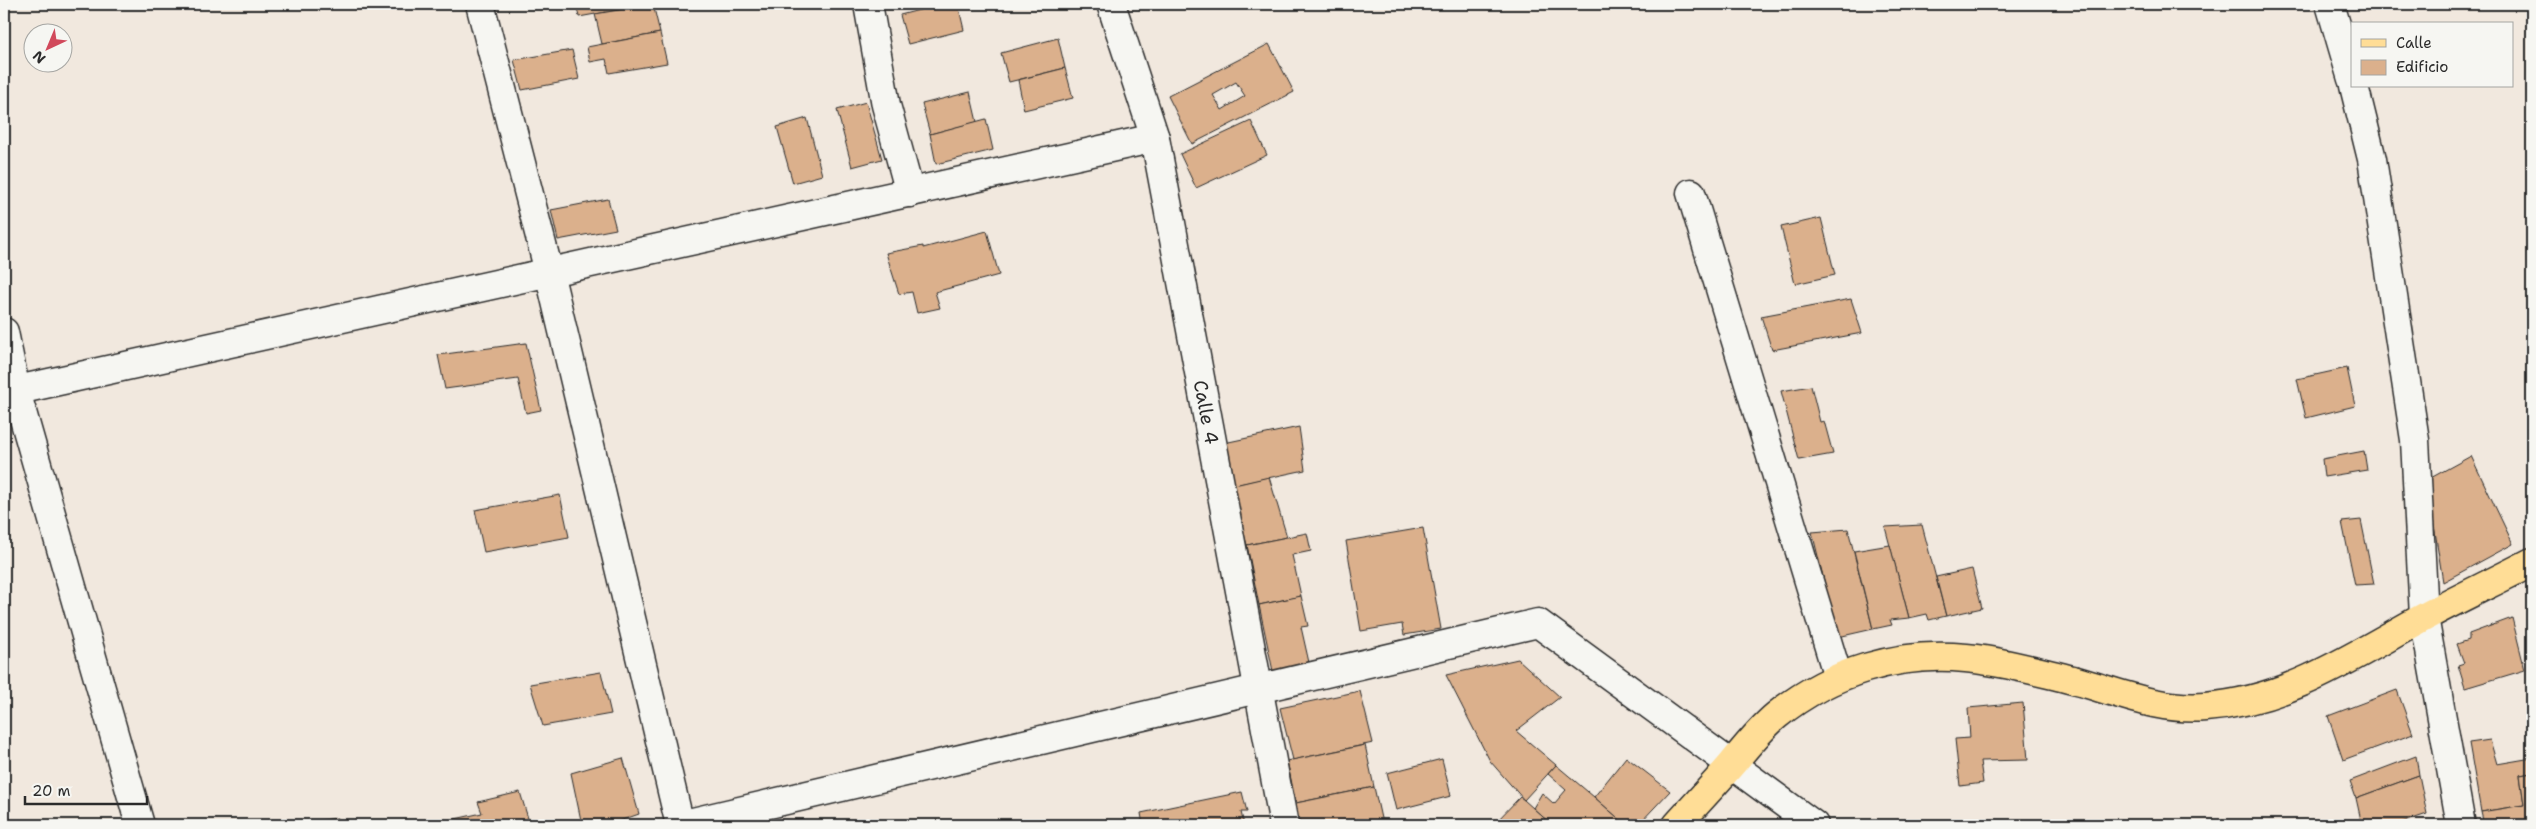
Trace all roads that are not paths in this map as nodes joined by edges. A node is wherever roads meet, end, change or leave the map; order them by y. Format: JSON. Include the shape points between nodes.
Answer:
{"nodes":[{"id":1,"x":480,"y":4,"type":"edge"},
{"id":2,"x":868,"y":4,"type":"edge"},
{"id":3,"x":1111,"y":4,"type":"edge"},
{"id":4,"x":2330,"y":4,"type":"edge"},
{"id":5,"x":2351,"y":76,"type":"edge"},
{"id":6,"x":2354,"y":88,"type":"edge"},
{"id":7,"x":1155,"y":138,"type":"junction"},
{"id":8,"x":910,"y":193,"type":"junction"},
{"id":9,"x":1691,"y":193,"type":"dead end"},
{"id":10,"x":549,"y":272,"type":"junction"},
{"id":11,"x":4,"y":332,"type":"edge"},
{"id":12,"x":10,"y":392,"type":"edge"},
{"id":13,"x":2532,"y":562,"type":"edge"},
{"id":14,"x":2424,"y":617,"type":"junction"},
{"id":15,"x":1838,"y":677,"type":"junction"},
{"id":16,"x":1257,"y":689,"type":"junction"},
{"id":17,"x":1731,"y":765,"type":"junction"},
{"id":18,"x":140,"y":825,"type":"edge"},
{"id":19,"x":680,"y":825,"type":"edge"},
{"id":20,"x":1284,"y":825,"type":"edge"},
{"id":21,"x":1677,"y":825,"type":"edge"},
{"id":22,"x":1814,"y":825,"type":"edge"},
{"id":23,"x":2461,"y":825,"type":"edge"}],
"edges":[{"from":1,"to":10,"type":"street"},
{"from":2,"to":8,"type":"street","via":[[886,105]]},
{"from":3,"to":7,"type":"street","name":"Calle 4"},
{"from":4,"to":5,"type":"street"},
{"from":6,"to":14,"type":"street","via":[[2372,159],[2415,440]]},
{"from":7,"to":8,"type":"street"},
{"from":7,"to":16,"type":"street","name":"Calle 4"},
{"from":8,"to":10,"type":"street"},
{"from":9,"to":15,"type":"street"},
{"from":10,"to":12,"type":"street"},
{"from":10,"to":19,"type":"street"},
{"from":11,"to":12,"type":"street"},
{"from":12,"to":18,"type":"street"},
{"from":13,"to":14,"type":"main road"},
{"from":14,"to":15,"type":"main road","via":[[2305,682],[2249,701],[2204,707],[2173,707],[2128,698],[2073,680],[1965,658],[1914,658]]},
{"from":14,"to":23,"type":"street"},
{"from":15,"to":17,"type":"main road","via":[[1777,715]]},
{"from":16,"to":17,"type":"street","via":[[1538,623]]},
{"from":16,"to":19,"type":"street"},
{"from":16,"to":20,"type":"street","name":"Calle 4"},
{"from":17,"to":21,"type":"main road"},
{"from":17,"to":22,"type":"street"}]}
